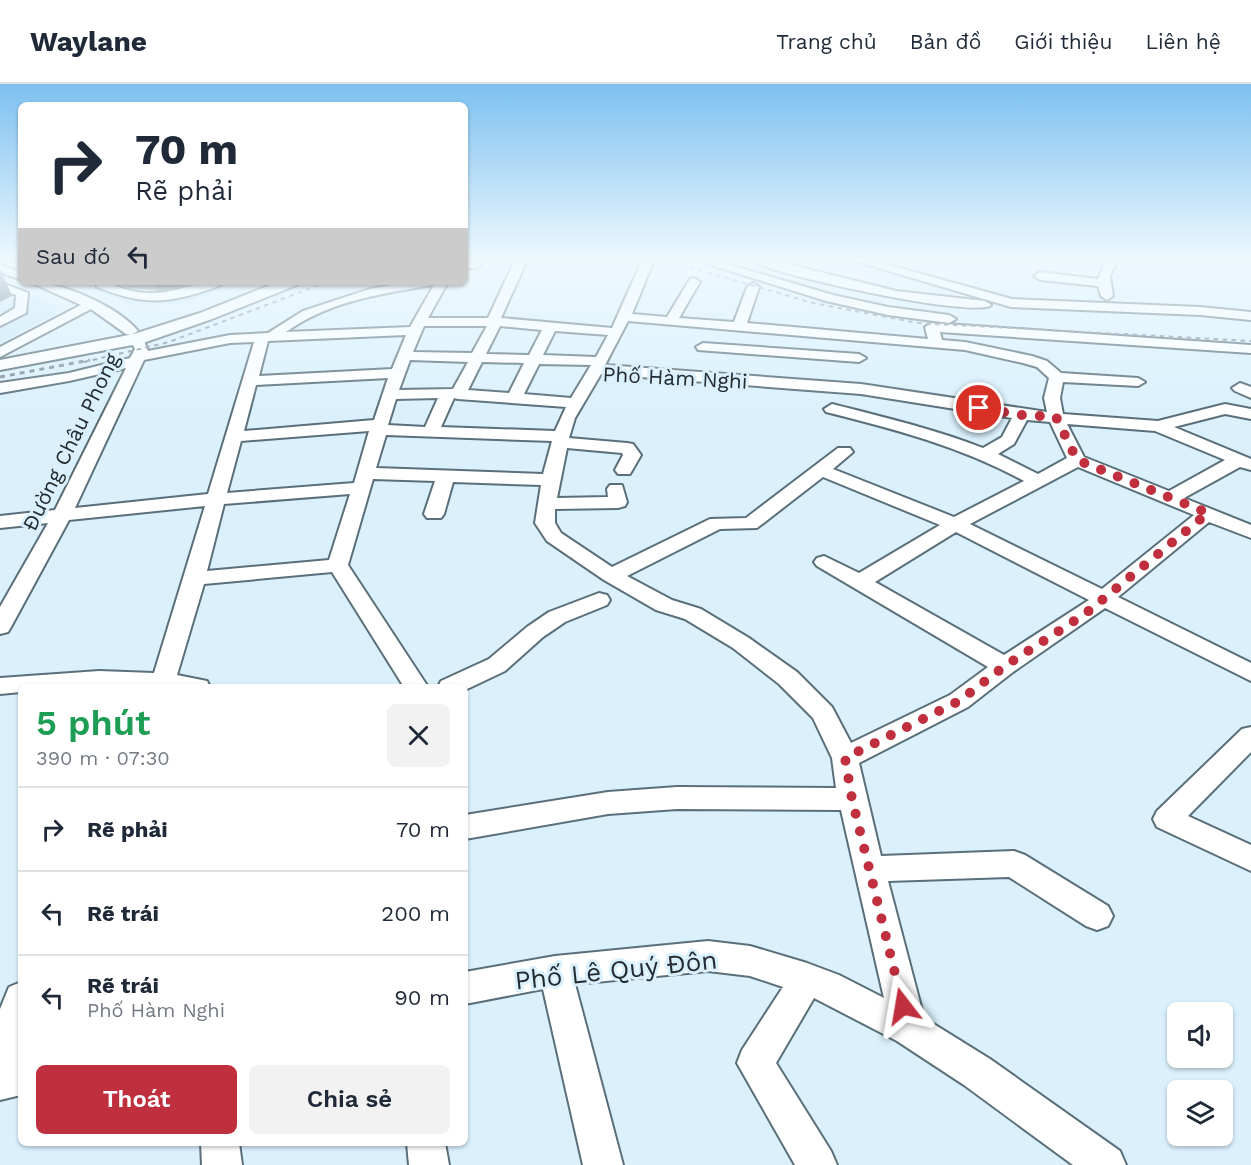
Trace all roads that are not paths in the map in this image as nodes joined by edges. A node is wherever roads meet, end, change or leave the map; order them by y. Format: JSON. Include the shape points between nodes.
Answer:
{"nodes":[{"id":1,"x":21,"y":308,"type":"edge"},
{"id":2,"x":84,"y":308,"type":"edge"},
{"id":3,"x":97,"y":308,"type":"edge"},
{"id":4,"x":202,"y":308,"type":"edge"},
{"id":5,"x":224,"y":308,"type":"edge"},
{"id":6,"x":326,"y":308,"type":"edge"},
{"id":7,"x":426,"y":308,"type":"edge"},
{"id":8,"x":498,"y":308,"type":"edge"},
{"id":9,"x":628,"y":308,"type":"edge"},
{"id":10,"x":678,"y":308,"type":"edge"},
{"id":11,"x":745,"y":308,"type":"edge"},
{"id":12,"x":885,"y":308,"type":"edge"},
{"id":13,"x":1138,"y":308,"type":"edge"},
{"id":14,"x":1251,"y":316,"type":"edge"},
{"id":15,"x":624,"y":317,"type":"junction"},
{"id":16,"x":671,"y":321,"type":"junction"},
{"id":17,"x":496,"y":322,"type":"junction"},
{"id":18,"x":0,"y":323,"type":"edge"},
{"id":19,"x":709,"y":324,"type":"junction"},
{"id":20,"x":1017,"y":324,"type":"dead end"},
{"id":21,"x":416,"y":326,"type":"junction"},
{"id":22,"x":739,"y":326,"type":"junction"},
{"id":23,"x":550,"y":327,"type":"junction"},
{"id":24,"x":48,"y":328,"type":"junction"},
{"id":25,"x":617,"y":332,"type":"junction"},
{"id":26,"x":267,"y":338,"type":"junction"},
{"id":27,"x":936,"y":343,"type":"junction"},
{"id":28,"x":135,"y":347,"type":"junction"},
{"id":29,"x":703,"y":347,"type":"junction"},
{"id":30,"x":1251,"y":349,"type":"edge"},
{"id":31,"x":0,"y":354,"type":"edge"},
{"id":32,"x":476,"y":357,"type":"junction"},
{"id":33,"x":532,"y":358,"type":"junction"},
{"id":34,"x":859,"y":358,"type":"dead end"},
{"id":35,"x":400,"y":364,"type":"junction"},
{"id":36,"x":0,"y":365,"type":"edge"},
{"id":37,"x":599,"y":365,"type":"junction"},
{"id":38,"x":692,"y":378,"type":"junction"},
{"id":39,"x":1057,"y":378,"type":"junction"},
{"id":40,"x":249,"y":381,"type":"junction"},
{"id":41,"x":1138,"y":382,"type":"dead end"},
{"id":42,"x":0,"y":388,"type":"edge"},
{"id":43,"x":849,"y":388,"type":"junction"},
{"id":44,"x":453,"y":394,"type":"junction"},
{"id":45,"x":389,"y":395,"type":"junction"},
{"id":46,"x":514,"y":398,"type":"junction"},
{"id":47,"x":575,"y":403,"type":"junction"},
{"id":48,"x":1248,"y":411,"type":"edge"},
{"id":49,"x":1021,"y":415,"type":"junction"},
{"id":50,"x":1056,"y":417,"type":"junction"},
{"id":51,"x":1158,"y":426,"type":"junction"},
{"id":52,"x":378,"y":428,"type":"junction"},
{"id":53,"x":431,"y":432,"type":"junction"},
{"id":54,"x":233,"y":437,"type":"junction"},
{"id":55,"x":561,"y":439,"type":"junction"},
{"id":56,"x":844,"y":452,"type":"dead end"},
{"id":57,"x":984,"y":454,"type":"junction"},
{"id":58,"x":1077,"y":460,"type":"junction"},
{"id":59,"x":1245,"y":462,"type":"edge"},
{"id":60,"x":624,"y":470,"type":"dead end"},
{"id":61,"x":821,"y":470,"type":"junction"},
{"id":62,"x":446,"y":476,"type":"junction"},
{"id":63,"x":551,"y":480,"type":"junction"},
{"id":64,"x":362,"y":481,"type":"junction"},
{"id":65,"x":1038,"y":482,"type":"junction"},
{"id":66,"x":616,"y":489,"type":"dead end"},
{"id":67,"x":1172,"y":497,"type":"junction"},
{"id":68,"x":216,"y":499,"type":"junction"},
{"id":69,"x":546,"y":504,"type":"junction"},
{"id":70,"x":63,"y":513,"type":"junction"},
{"id":71,"x":1208,"y":513,"type":"junction"},
{"id":72,"x":435,"y":514,"type":"dead end"},
{"id":73,"x":0,"y":522,"type":"edge"},
{"id":74,"x":955,"y":524,"type":"junction"},
{"id":75,"x":1251,"y":532,"type":"edge"},
{"id":76,"x":824,"y":562,"type":"dead end"},
{"id":77,"x":339,"y":565,"type":"junction"},
{"id":78,"x":611,"y":576,"type":"junction"},
{"id":79,"x":195,"y":579,"type":"junction"},
{"id":80,"x":860,"y":582,"type":"junction"},
{"id":81,"x":599,"y":600,"type":"dead end"},
{"id":82,"x":1102,"y":600,"type":"junction"},
{"id":83,"x":0,"y":627,"type":"edge"},
{"id":84,"x":1005,"y":666,"type":"junction"},
{"id":85,"x":1251,"y":673,"type":"edge"},
{"id":86,"x":164,"y":680,"type":"junction"},
{"id":87,"x":83,"y":683,"type":"edge"},
{"id":88,"x":407,"y":683,"type":"edge"},
{"id":89,"x":55,"y":684,"type":"edge"},
{"id":90,"x":183,"y":684,"type":"edge"},
{"id":91,"x":457,"y":684,"type":"edge"},
{"id":92,"x":18,"y":685,"type":"edge"},
{"id":93,"x":0,"y":686,"type":"edge"},
{"id":94,"x":1251,"y":736,"type":"edge"},
{"id":95,"x":845,"y":758,"type":"junction"},
{"id":96,"x":852,"y":799,"type":"junction"},
{"id":97,"x":468,"y":826,"type":"edge"},
{"id":98,"x":1251,"y":859,"type":"edge"},
{"id":99,"x":869,"y":869,"type":"junction"},
{"id":100,"x":1097,"y":916,"type":"dead end"},
{"id":101,"x":555,"y":971,"type":"junction"},
{"id":102,"x":807,"y":979,"type":"junction"},
{"id":103,"x":468,"y":987,"type":"edge"},
{"id":104,"x":18,"y":1007,"type":"edge"},
{"id":105,"x":909,"y":1029,"type":"junction"},
{"id":106,"x":0,"y":1062,"type":"edge"},
{"id":107,"x":18,"y":1078,"type":"edge"},
{"id":108,"x":0,"y":1082,"type":"edge"},
{"id":109,"x":220,"y":1146,"type":"edge"},
{"id":110,"x":426,"y":1146,"type":"edge"},
{"id":111,"x":222,"y":1165,"type":"edge"},
{"id":112,"x":429,"y":1165,"type":"edge"},
{"id":113,"x":603,"y":1165,"type":"edge"},
{"id":114,"x":817,"y":1165,"type":"edge"},
{"id":115,"x":1106,"y":1165,"type":"edge"}],
"edges":[{"from":1,"to":18,"type":"street"},
{"from":2,"to":24,"type":"street"},
{"from":3,"to":28,"type":"street","name":"Đường Châu Phong","via":[[121,321]]},
{"from":4,"to":28,"type":"main road"},
{"from":5,"to":28,"type":"main road"},
{"from":6,"to":26,"type":"street"},
{"from":7,"to":21,"type":"street"},
{"from":8,"to":17,"type":"street"},
{"from":9,"to":15,"type":"street"},
{"from":10,"to":16,"type":"street"},
{"from":11,"to":22,"type":"street"},
{"from":12,"to":20,"type":"street","via":[[914,315]]},
{"from":13,"to":14,"type":"street"},
{"from":15,"to":16,"type":"street"},
{"from":15,"to":25,"type":"street"},
{"from":16,"to":19,"type":"street"},
{"from":17,"to":21,"type":"street"},
{"from":17,"to":23,"type":"street"},
{"from":17,"to":32,"type":"street"},
{"from":18,"to":24,"type":"street"},
{"from":19,"to":22,"type":"street"},
{"from":19,"to":29,"type":"street"},
{"from":21,"to":26,"type":"street"},
{"from":21,"to":35,"type":"street"},
{"from":22,"to":27,"type":"street"},
{"from":23,"to":25,"type":"street"},
{"from":23,"to":33,"type":"street"},
{"from":24,"to":31,"type":"street"},
{"from":25,"to":37,"type":"street"},
{"from":26,"to":28,"type":"street"},
{"from":26,"to":40,"type":"street"},
{"from":27,"to":30,"type":"street","via":[[932,327]]},
{"from":27,"to":39,"type":"street","via":[[1027,359],[1042,364]]},
{"from":28,"to":31,"type":"main road","via":[[83,342]]},
{"from":28,"to":36,"type":"main road"},
{"from":28,"to":42,"type":"street","via":[[69,377]]},
{"from":28,"to":70,"type":"street","name":"Đường Châu Phong"},
{"from":29,"to":34,"type":"street"},
{"from":29,"to":38,"type":"street"},
{"from":32,"to":33,"type":"street"},
{"from":32,"to":35,"type":"street"},
{"from":32,"to":44,"type":"street"},
{"from":33,"to":37,"type":"street"},
{"from":33,"to":46,"type":"street"},
{"from":35,"to":40,"type":"street"},
{"from":35,"to":45,"type":"street"},
{"from":37,"to":38,"type":"street","name":"Phố Hàm Nghi"},
{"from":37,"to":47,"type":"street","name":"Phố Hàm Nghi"},
{"from":38,"to":43,"type":"street","name":"Phố Hàm Nghi"},
{"from":39,"to":41,"type":"street"},
{"from":39,"to":50,"type":"street","via":[[1051,391]]},
{"from":40,"to":54,"type":"street"},
{"from":43,"to":49,"type":"street","name":"Phố Hàm Nghi"},
{"from":43,"to":57,"type":"street","via":[[828,412],[909,429]]},
{"from":44,"to":45,"type":"street"},
{"from":44,"to":46,"type":"street"},
{"from":44,"to":53,"type":"street"},
{"from":45,"to":52,"type":"street"},
{"from":46,"to":47,"type":"street"},
{"from":47,"to":55,"type":"street","name":"Phố Hàm Nghi"},
{"from":48,"to":51,"type":"street","via":[[1225,409]]},
{"from":49,"to":50,"type":"street","name":"Phố Hàm Nghi"},
{"from":49,"to":57,"type":"street","via":[[1012,438]]},
{"from":50,"to":51,"type":"street","name":"Phố Hàm Nghi"},
{"from":50,"to":58,"type":"street"},
{"from":51,"to":59,"type":"street","name":"Phố Hàm Nghi"},
{"from":52,"to":53,"type":"street"},
{"from":52,"to":54,"type":"street"},
{"from":52,"to":64,"type":"street"},
{"from":53,"to":55,"type":"street"},
{"from":54,"to":68,"type":"street"},
{"from":55,"to":60,"type":"street","via":[[627,448],[632,455]]},
{"from":55,"to":63,"type":"street","name":"Phố Hàm Nghi"},
{"from":56,"to":61,"type":"street"},
{"from":57,"to":65,"type":"street"},
{"from":58,"to":65,"type":"street"},
{"from":58,"to":67,"type":"street"},
{"from":59,"to":67,"type":"street"},
{"from":61,"to":74,"type":"street"},
{"from":61,"to":78,"type":"street","via":[[750,524],[712,525]]},
{"from":62,"to":63,"type":"street"},
{"from":62,"to":64,"type":"street"},
{"from":62,"to":72,"type":"street"},
{"from":63,"to":69,"type":"street","name":"Phố Hàm Nghi"},
{"from":64,"to":68,"type":"street"},
{"from":64,"to":77,"type":"street"},
{"from":65,"to":74,"type":"street"},
{"from":66,"to":69,"type":"street","via":[[618,502]]},
{"from":67,"to":71,"type":"street"},
{"from":68,"to":70,"type":"street"},
{"from":68,"to":79,"type":"street"},
{"from":69,"to":78,"type":"street","name":"Phố Hàm Nghi","via":[[545,523],[554,537]]},
{"from":70,"to":73,"type":"street"},
{"from":70,"to":83,"type":"street","name":"Đường Châu Phong"},
{"from":71,"to":75,"type":"street"},
{"from":71,"to":82,"type":"street"},
{"from":74,"to":80,"type":"street"},
{"from":74,"to":82,"type":"street"},
{"from":76,"to":80,"type":"street"},
{"from":77,"to":79,"type":"street"},
{"from":77,"to":88,"type":"street"},
{"from":78,"to":95,"type":"street","name":"Phố Hàm Nghi","via":[[664,605],[693,614],[788,678],[823,713]]},
{"from":79,"to":86,"type":"street"},
{"from":80,"to":84,"type":"street"},
{"from":81,"to":91,"type":"street","via":[[557,617],[498,665]]},
{"from":82,"to":84,"type":"street"},
{"from":82,"to":85,"type":"street"},
{"from":84,"to":95,"type":"street","via":[[959,701]]},
{"from":86,"to":87,"type":"street","via":[[131,677]]},
{"from":86,"to":90,"type":"street"},
{"from":87,"to":89,"type":"street"},
{"from":92,"to":93,"type":"street"},
{"from":94,"to":98,"type":"street","via":[[1167,819]]},
{"from":95,"to":96,"type":"street","name":"Phố Hàm Nghi"},
{"from":96,"to":97,"type":"street","via":[[677,798],[608,803]]},
{"from":96,"to":99,"type":"street","name":"Phố Hàm Nghi"},
{"from":99,"to":100,"type":"street","via":[[1014,864]]},
{"from":99,"to":105,"type":"street","name":"Phố Hàm Nghi"},
{"from":101,"to":102,"type":"street","name":"Phố Lê Quý Đôn","via":[[708,956],[750,961]]},
{"from":101,"to":103,"type":"street","name":"Phố Lê Quý Đôn"},
{"from":101,"to":113,"type":"street"},
{"from":102,"to":105,"type":"street","name":"Phố Lê Quý Đôn"},
{"from":102,"to":114,"type":"street","via":[[755,1063]]},
{"from":104,"to":106,"type":"street"},
{"from":105,"to":115,"type":"street","name":"Phố Lê Quý Đôn","via":[[977,1072]]},
{"from":107,"to":108,"type":"street"},
{"from":109,"to":111,"type":"street"},
{"from":110,"to":112,"type":"street"}]}
